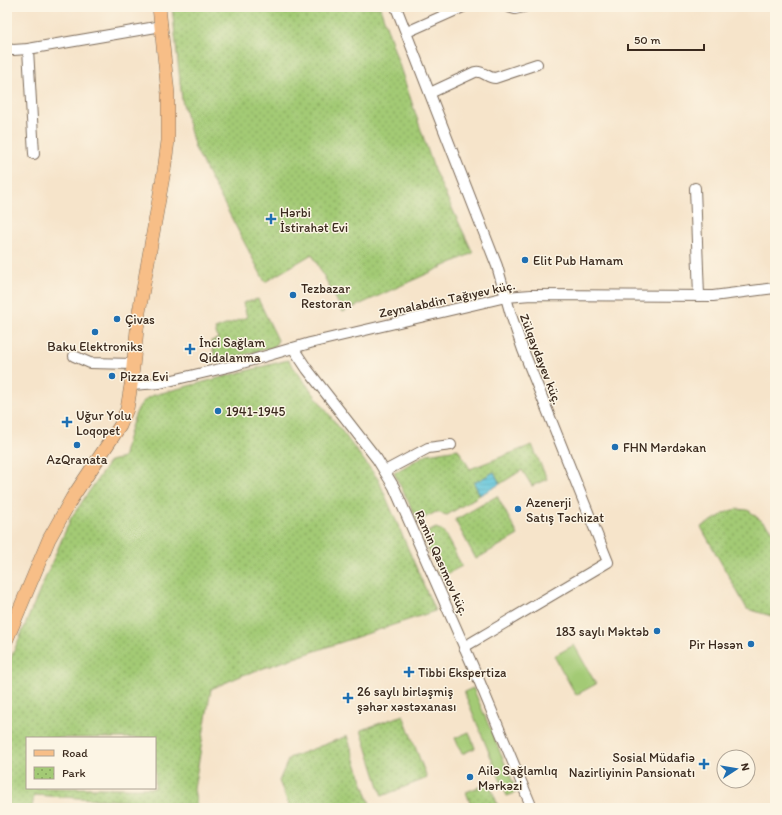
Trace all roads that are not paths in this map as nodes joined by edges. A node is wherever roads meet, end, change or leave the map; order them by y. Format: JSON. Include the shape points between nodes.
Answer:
{"nodes":[{"id":1,"x":159,"y":7,"type":"edge"},
{"id":2,"x":396,"y":7,"type":"edge"},
{"id":3,"x":463,"y":7,"type":"edge"},
{"id":4,"x":508,"y":7,"type":"edge"},
{"id":5,"x":524,"y":7,"type":"edge"},
{"id":6,"x":162,"y":26,"type":"junction"},
{"id":7,"x":406,"y":32,"type":"junction"},
{"id":8,"x":7,"y":49,"type":"edge"},
{"id":9,"x":28,"y":49,"type":"junction"},
{"id":10,"x":537,"y":64,"type":"dead end"},
{"id":11,"x":430,"y":93,"type":"junction"},
{"id":12,"x":34,"y":154,"type":"dead end"},
{"id":13,"x":695,"y":188,"type":"dead end"},
{"id":14,"x":775,"y":288,"type":"edge"},
{"id":15,"x":699,"y":296,"type":"junction"},
{"id":16,"x":506,"y":297,"type":"junction"},
{"id":17,"x":293,"y":348,"type":"junction"},
{"id":18,"x":74,"y":356,"type":"dead end"},
{"id":19,"x":133,"y":364,"type":"junction"},
{"id":20,"x":131,"y":385,"type":"junction"},
{"id":21,"x":451,"y":445,"type":"dead end"},
{"id":22,"x":385,"y":471,"type":"junction"},
{"id":23,"x":11,"y":616,"type":"edge"},
{"id":24,"x":7,"y":640,"type":"edge"},
{"id":25,"x":464,"y":647,"type":"junction"},
{"id":26,"x":532,"y":808,"type":"edge"}],
"edges":[{"from":1,"to":6,"type":"main road"},
{"from":2,"to":7,"type":"street","name":"Zülqaydayev küç."},
{"from":3,"to":7,"type":"street"},
{"from":4,"to":5,"type":"street"},
{"from":6,"to":9,"type":"street"},
{"from":6,"to":19,"type":"main road","via":[[168,94],[168,141],[139,312]]},
{"from":7,"to":11,"type":"street","name":"Zülqaydayev küç."},
{"from":8,"to":9,"type":"street"},
{"from":9,"to":12,"type":"street"},
{"from":10,"to":11,"type":"street","via":[[495,78],[482,72],[475,72]]},
{"from":11,"to":16,"type":"street","name":"Zülqaydayev küç.","via":[[497,266]]},
{"from":13,"to":15,"type":"street"},
{"from":14,"to":15,"type":"street","name":"Zeynalabdin Tağıyev küç."},
{"from":15,"to":16,"type":"street","name":"Zeynalabdin Tağıyev küç."},
{"from":16,"to":17,"type":"street","name":"Zeynalabdin Tağıyev küç."},
{"from":16,"to":25,"type":"street","name":"Zülqaydayev küç.","via":[[523,350],[608,562]]},
{"from":17,"to":20,"type":"street","name":"Zeynalabdin Tağıyev küç.","via":[[160,384]]},
{"from":17,"to":22,"type":"street","name":"Ramin Qasımov küç."},
{"from":18,"to":19,"type":"street","via":[[90,363]]},
{"from":19,"to":20,"type":"main road"},
{"from":20,"to":23,"type":"main road","via":[[127,409],[120,426],[72,498]]},
{"from":21,"to":22,"type":"street","via":[[428,448]]},
{"from":22,"to":25,"type":"street","name":"Ramin Qasımov küç."},
{"from":23,"to":24,"type":"main road"},
{"from":25,"to":26,"type":"street","name":"Ramin Qasımov küç."}]}
